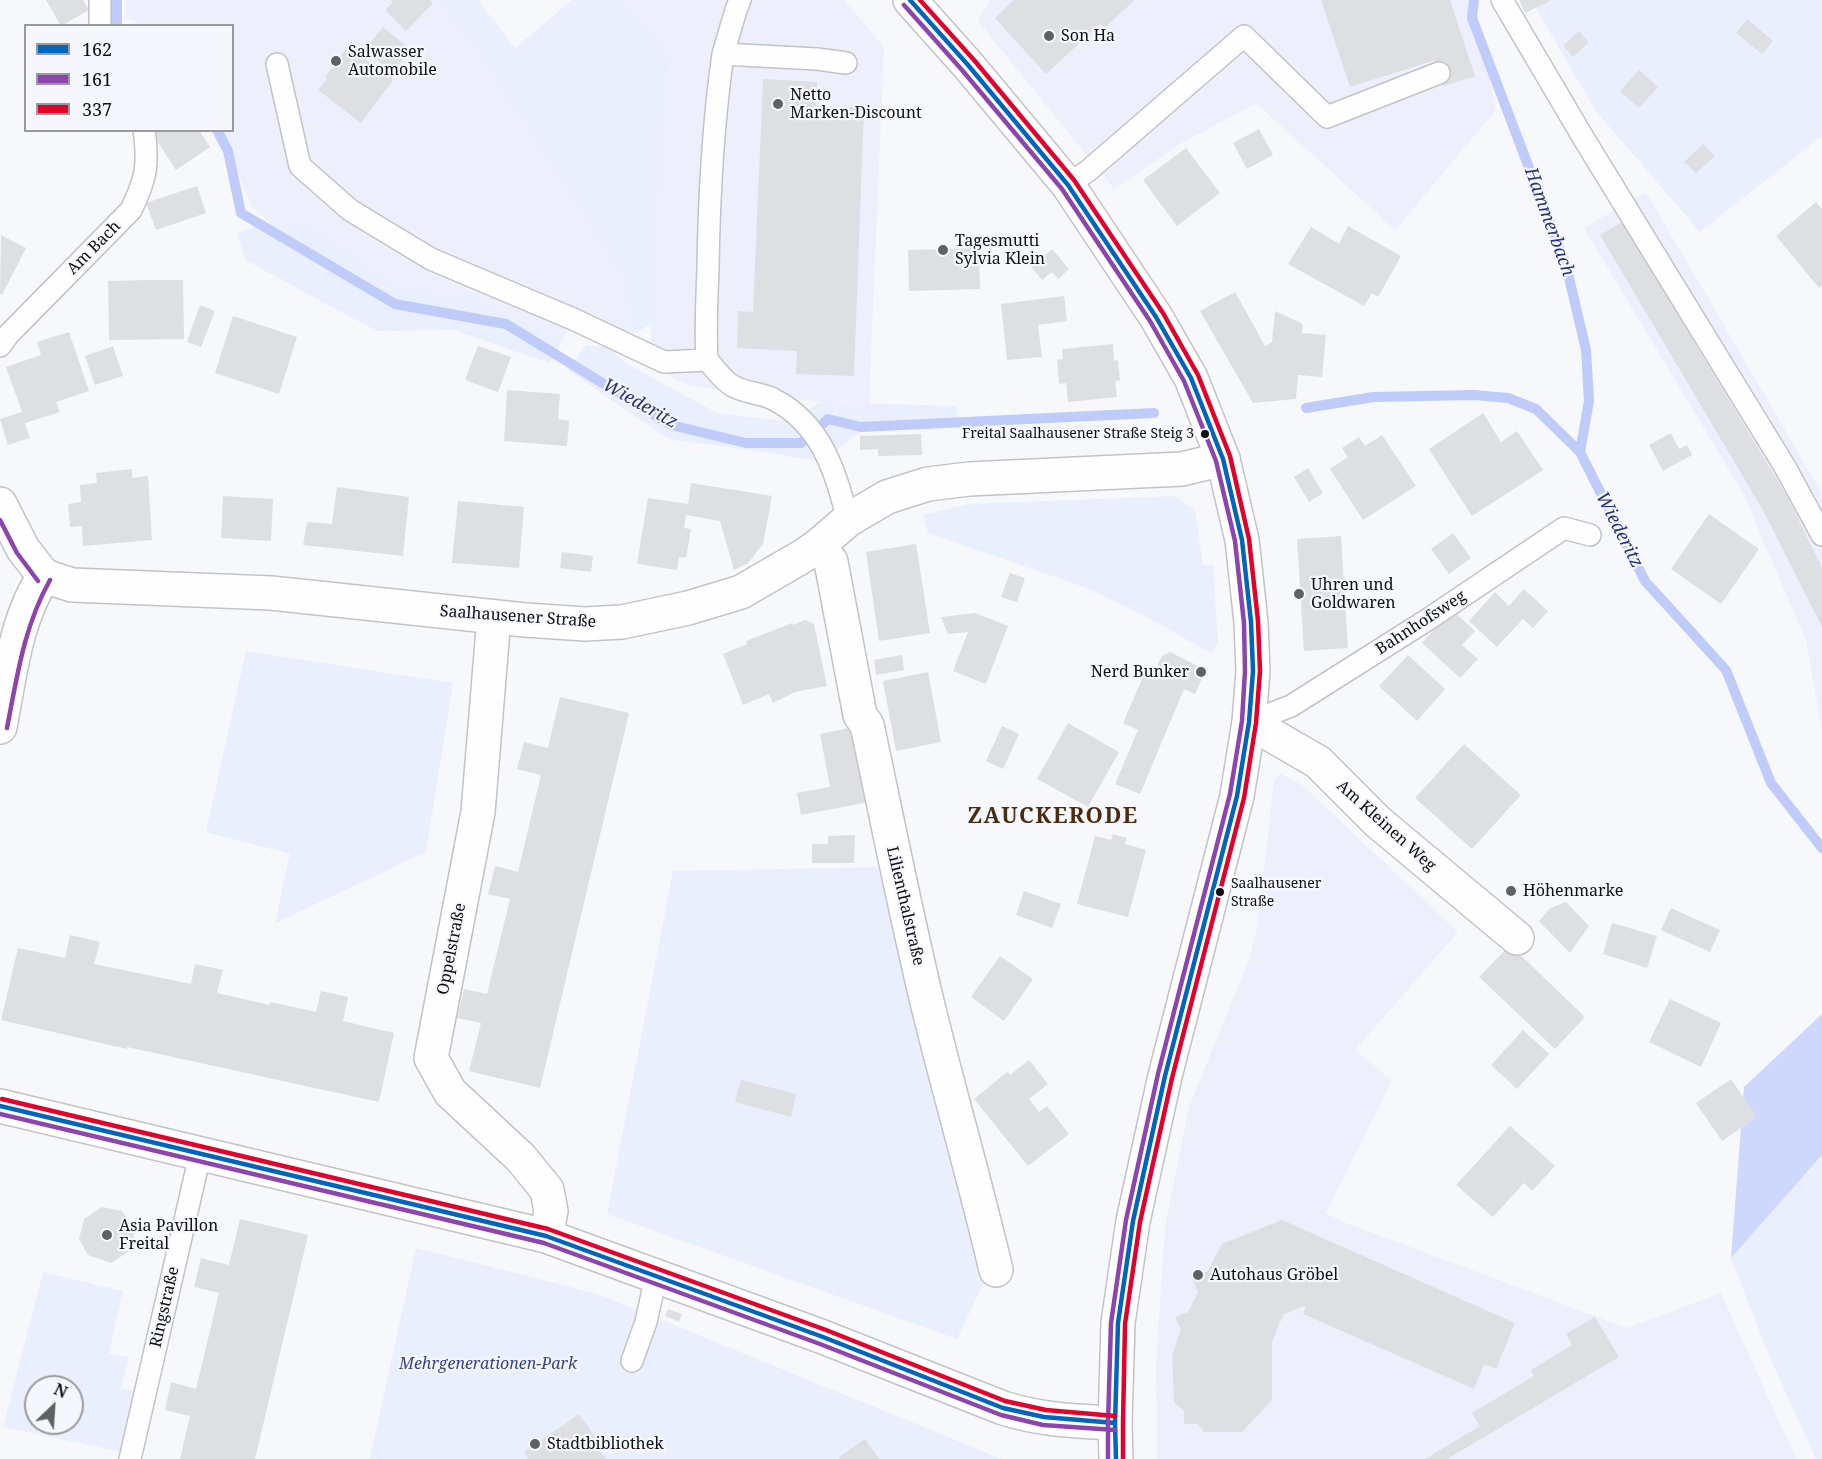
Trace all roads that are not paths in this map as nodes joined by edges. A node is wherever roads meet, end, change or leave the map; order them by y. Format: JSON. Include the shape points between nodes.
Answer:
{"nodes":[{"id":1,"x":100,"y":0,"type":"edge"},
{"id":2,"x":740,"y":0,"type":"edge"},
{"id":3,"x":910,"y":0,"type":"edge"},
{"id":4,"x":1502,"y":0,"type":"edge"},
{"id":5,"x":100,"y":24,"type":"edge"},
{"id":6,"x":723,"y":54,"type":"junction"},
{"id":7,"x":846,"y":63,"type":"dead end"},
{"id":8,"x":277,"y":64,"type":"dead end"},
{"id":9,"x":1439,"y":73,"type":"dead end"},
{"id":10,"x":144,"y":132,"type":"edge"},
{"id":11,"x":1068,"y":185,"type":"junction"},
{"id":12,"x":0,"y":346,"type":"edge"},
{"id":13,"x":707,"y":360,"type":"junction"},
{"id":14,"x":1223,"y":459,"type":"junction"},
{"id":15,"x":0,"y":504,"type":"edge"},
{"id":16,"x":848,"y":520,"type":"junction"},
{"id":17,"x":1822,"y":534,"type":"edge"},
{"id":18,"x":1590,"y":535,"type":"dead end"},
{"id":19,"x":819,"y":545,"type":"junction"},
{"id":20,"x":44,"y":576,"type":"junction"},
{"id":21,"x":494,"y":617,"type":"junction"},
{"id":22,"x":1250,"y":722,"type":"junction"},
{"id":23,"x":0,"y":727,"type":"edge"},
{"id":24,"x":1517,"y":938,"type":"dead end"},
{"id":25,"x":0,"y":1106,"type":"edge"},
{"id":26,"x":200,"y":1155,"type":"junction"},
{"id":27,"x":546,"y":1236,"type":"junction"},
{"id":28,"x":996,"y":1269,"type":"dead end"},
{"id":29,"x":656,"y":1276,"type":"junction"},
{"id":30,"x":632,"y":1361,"type":"dead end"},
{"id":31,"x":1115,"y":1423,"type":"junction"},
{"id":32,"x":130,"y":1459,"type":"edge"},
{"id":33,"x":1116,"y":1459,"type":"edge"}],
"edges":[{"from":1,"to":5,"type":"lane"},
{"from":2,"to":6,"type":"lane"},
{"from":3,"to":11,"type":"street"},
{"from":4,"to":17,"type":"lane"},
{"from":6,"to":7,"type":"lane"},
{"from":6,"to":13,"type":"lane","via":[[709,206]]},
{"from":8,"to":13,"type":"lane","via":[[300,166],[350,210],[430,259],[664,362]]},
{"from":9,"to":11,"type":"lane","via":[[1327,117],[1244,36]]},
{"from":10,"to":12,"type":"lane","name":"Am Bach","via":[[147,159],[143,185],[130,210]]},
{"from":11,"to":14,"type":"street","via":[[1176,349]]},
{"from":13,"to":16,"type":"lane","via":[[732,386],[772,399],[806,422],[834,470]]},
{"from":14,"to":16,"type":"street","name":"Saalhausener Straße","via":[[1182,469],[928,484],[887,496]]},
{"from":14,"to":22,"type":"street","via":[[1240,528],[1251,622]]},
{"from":15,"to":20,"type":"street","via":[[23,549]]},
{"from":16,"to":19,"type":"street","name":"Saalhausener Straße"},
{"from":18,"to":22,"type":"lane","name":"Bahnhofsweg","via":[[1564,528],[1291,706]]},
{"from":19,"to":21,"type":"street","name":"Saalhausener Straße","via":[[741,592],[688,608],[622,622],[585,624]]},
{"from":19,"to":28,"type":"street","name":"Lilienthalstraße","via":[[831,562],[860,716],[867,725],[895,866]]},
{"from":20,"to":21,"type":"street","name":"Saalhausener Straße","via":[[72,585],[271,593]]},
{"from":20,"to":23,"type":"street","via":[[22,623]]},
{"from":21,"to":27,"type":"street","name":"Oppelstraße","via":[[478,812],[431,1058],[450,1092],[521,1158],[547,1190],[551,1211]]},
{"from":22,"to":24,"type":"street","name":"Am Kleinen Weg","via":[[1318,762],[1378,822]]},
{"from":22,"to":31,"type":"street","via":[[1237,796],[1165,1077],[1133,1221],[1119,1317]]},
{"from":25,"to":26,"type":"street"},
{"from":26,"to":27,"type":"street"},
{"from":26,"to":32,"type":"lane","name":"Ringstraße"},
{"from":27,"to":29,"type":"street"},
{"from":29,"to":30,"type":"lane","via":[[646,1323]]},
{"from":29,"to":31,"type":"street","via":[[1025,1415]]},
{"from":31,"to":33,"type":"street"}]}
